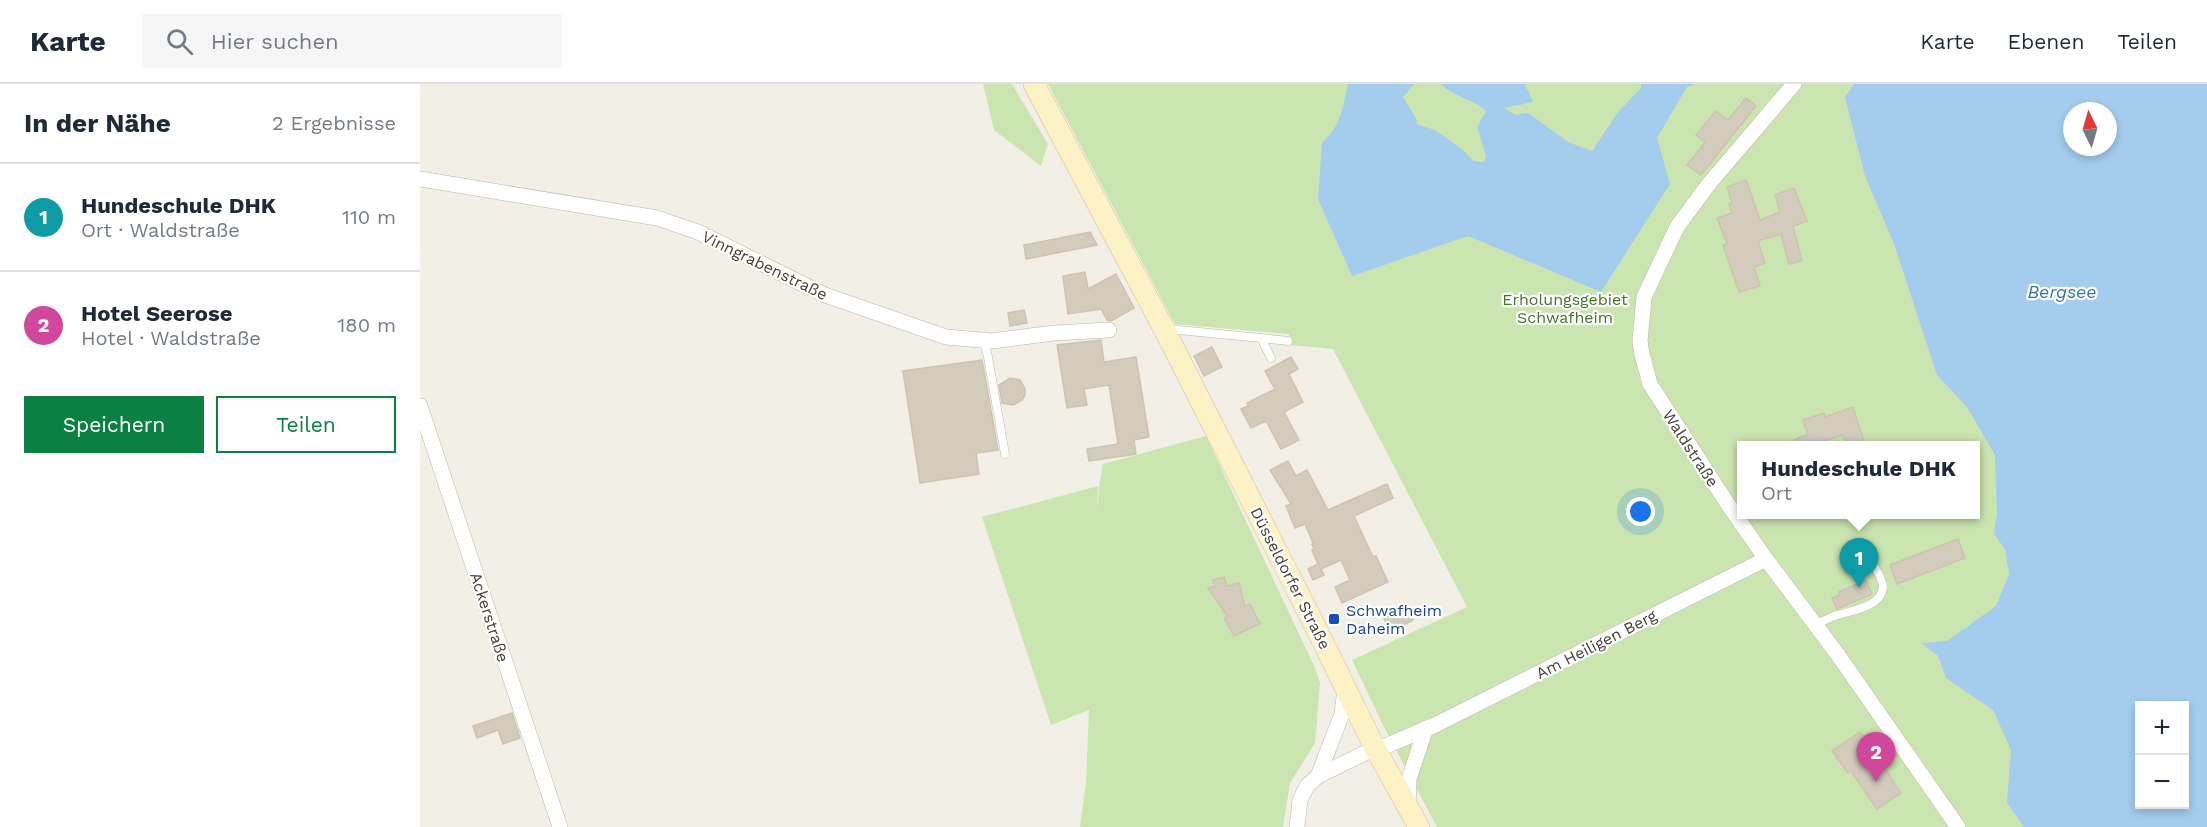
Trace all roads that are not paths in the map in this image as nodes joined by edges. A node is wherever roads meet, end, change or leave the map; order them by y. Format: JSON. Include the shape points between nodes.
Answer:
{"nodes":[{"id":1,"x":1034,"y":84,"type":"edge"},
{"id":2,"x":1794,"y":84,"type":"edge"},
{"id":3,"x":420,"y":179,"type":"edge"},
{"id":4,"x":1164,"y":329,"type":"junction"},
{"id":5,"x":1109,"y":330,"type":"dead end"},
{"id":6,"x":1261,"y":338,"type":"junction"},
{"id":7,"x":984,"y":340,"type":"junction"},
{"id":8,"x":1288,"y":341,"type":"dead end"},
{"id":9,"x":1271,"y":358,"type":"dead end"},
{"id":10,"x":420,"y":406,"type":"edge"},
{"id":11,"x":1005,"y":454,"type":"dead end"},
{"id":12,"x":1737,"y":515,"type":"edge"},
{"id":13,"x":1739,"y":519,"type":"edge"},
{"id":14,"x":1869,"y":557,"type":"dead end"},
{"id":15,"x":1766,"y":559,"type":"junction"},
{"id":16,"x":1815,"y":625,"type":"junction"},
{"id":17,"x":1345,"y":686,"type":"junction"},
{"id":18,"x":1426,"y":728,"type":"junction"},
{"id":19,"x":1375,"y":748,"type":"junction"},
{"id":20,"x":1318,"y":776,"type":"junction"},
{"id":21,"x":1408,"y":806,"type":"junction"},
{"id":22,"x":560,"y":827,"type":"edge"},
{"id":23,"x":1297,"y":827,"type":"edge"},
{"id":24,"x":1419,"y":827,"type":"edge"},
{"id":25,"x":1958,"y":827,"type":"edge"}],
"edges":[{"from":1,"to":4,"type":"main road","name":"Düsseldorfer Straße"},
{"from":2,"to":12,"type":"street","name":"Waldstraße","via":[[1677,227],[1644,297],[1640,341],[1650,384]]},
{"from":3,"to":7,"type":"street","name":"Vinngrabenstraße","via":[[657,218],[698,232],[825,295],[946,336]]},
{"from":4,"to":6,"type":"lane"},
{"from":4,"to":17,"type":"main road","name":"Düsseldorfer Straße"},
{"from":5,"to":7,"type":"street","name":"Vinngrabenstraße"},
{"from":6,"to":8,"type":"lane"},
{"from":6,"to":9,"type":"lane"},
{"from":7,"to":11,"type":"lane"},
{"from":10,"to":22,"type":"street","name":"Ackerstraße"},
{"from":13,"to":15,"type":"street","name":"Waldstraße"},
{"from":14,"to":16,"type":"lane","via":[[1882,584],[1879,596],[1866,606]]},
{"from":15,"to":16,"type":"street","name":"Waldstraße"},
{"from":15,"to":18,"type":"street","name":"Am Heiligen Berg"},
{"from":16,"to":25,"type":"street","name":"Waldstraße"},
{"from":17,"to":19,"type":"main road","name":"Düsseldorfer Straße"},
{"from":17,"to":20,"type":"street","via":[[1342,714]]},
{"from":18,"to":19,"type":"street","name":"Am Heiligen Berg"},
{"from":18,"to":21,"type":"street","via":[[1409,779]]},
{"from":19,"to":20,"type":"street","name":"Am Heiligen Berg"},
{"from":19,"to":21,"type":"main road","name":"Düsseldorfer Straße"},
{"from":20,"to":23,"type":"street","via":[[1306,786],[1300,800]]},
{"from":21,"to":24,"type":"main road","name":"Düsseldorfer Straße"}]}
